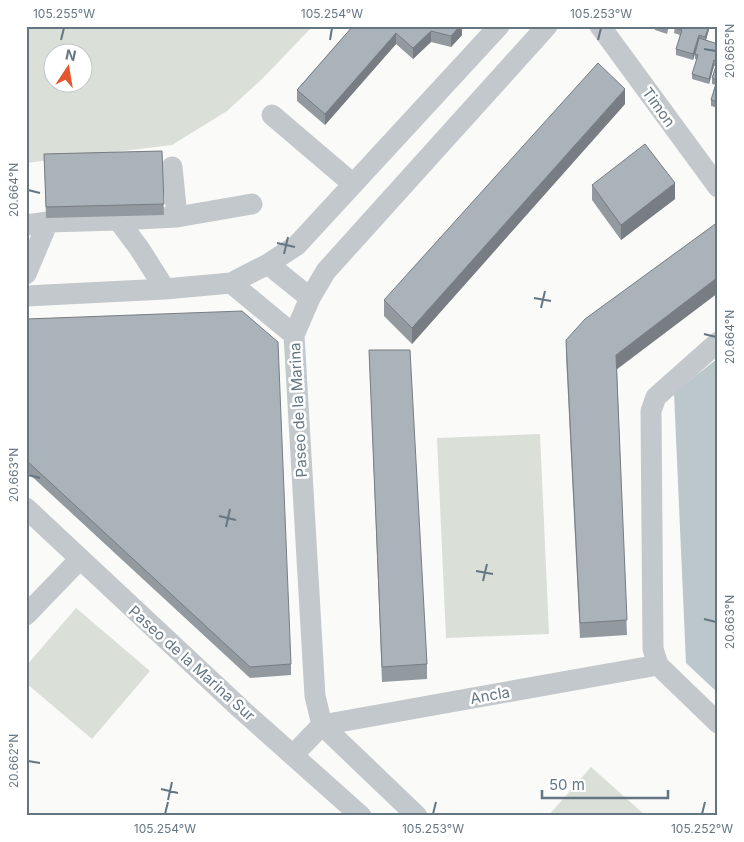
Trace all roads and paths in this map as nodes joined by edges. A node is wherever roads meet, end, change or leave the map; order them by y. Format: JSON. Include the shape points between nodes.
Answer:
{"nodes":[{"id":1,"x":499,"y":26,"type":"edge"},
{"id":2,"x":547,"y":26,"type":"edge"},
{"id":3,"x":600,"y":26,"type":"edge"},
{"id":4,"x":272,"y":115,"type":"dead end"},
{"id":5,"x":172,"y":167,"type":"dead end"},
{"id":6,"x":354,"y":184,"type":"junction"},
{"id":7,"x":718,"y":187,"type":"edge"},
{"id":8,"x":252,"y":204,"type":"dead end"},
{"id":9,"x":177,"y":217,"type":"junction"},
{"id":10,"x":118,"y":220,"type":"junction"},
{"id":11,"x":153,"y":220,"type":"junction"},
{"id":12,"x":48,"y":222,"type":"junction"},
{"id":13,"x":26,"y":225,"type":"edge"},
{"id":14,"x":31,"y":244,"type":"edge"},
{"id":15,"x":139,"y":248,"type":"junction"},
{"id":16,"x":268,"y":264,"type":"junction"},
{"id":17,"x":26,"y":274,"type":"edge"},
{"id":18,"x":232,"y":283,"type":"junction"},
{"id":19,"x":165,"y":289,"type":"junction"},
{"id":20,"x":26,"y":296,"type":"edge"},
{"id":21,"x":310,"y":298,"type":"junction"},
{"id":22,"x":294,"y":335,"type":"junction"},
{"id":23,"x":718,"y":342,"type":"edge"},
{"id":24,"x":26,"y":508,"type":"edge"},
{"id":25,"x":79,"y":560,"type":"junction"},
{"id":26,"x":26,"y":615,"type":"edge"},
{"id":27,"x":658,"y":665,"type":"junction"},
{"id":28,"x":718,"y":723,"type":"edge"},
{"id":29,"x":322,"y":725,"type":"junction"},
{"id":30,"x":294,"y":754,"type":"junction"},
{"id":31,"x":361,"y":816,"type":"edge"},
{"id":32,"x":417,"y":816,"type":"edge"}],
"edges":[{"from":1,"to":6,"type":"street"},
{"from":2,"to":21,"type":"street","name":"Paseo de la Marina","via":[[326,271]]},
{"from":3,"to":7,"type":"street","name":"Timon"},
{"from":4,"to":6,"type":"street"},
{"from":5,"to":9,"type":"street"},
{"from":6,"to":16,"type":"street","via":[[297,245]]},
{"from":8,"to":9,"type":"street"},
{"from":9,"to":11,"type":"street"},
{"from":10,"to":11,"type":"street"},
{"from":10,"to":12,"type":"street"},
{"from":10,"to":15,"type":"street"},
{"from":11,"to":15,"type":"street"},
{"from":12,"to":13,"type":"street"},
{"from":12,"to":14,"type":"street"},
{"from":14,"to":17,"type":"street"},
{"from":15,"to":19,"type":"street"},
{"from":16,"to":18,"type":"street"},
{"from":16,"to":21,"type":"street"},
{"from":18,"to":19,"type":"street"},
{"from":18,"to":22,"type":"street"},
{"from":19,"to":20,"type":"street"},
{"from":21,"to":22,"type":"street","name":"Paseo de la Marina"},
{"from":22,"to":29,"type":"street","name":"Paseo de la Marina","via":[[315,696]]},
{"from":23,"to":27,"type":"street","via":[[656,397],[651,411],[653,650]]},
{"from":24,"to":25,"type":"street","name":"Paseo de la Marina Sur"},
{"from":25,"to":26,"type":"street"},
{"from":25,"to":30,"type":"street","name":"Paseo de la Marina Sur"},
{"from":27,"to":28,"type":"street"},
{"from":27,"to":29,"type":"street","name":"Ancla"},
{"from":29,"to":30,"type":"street"},
{"from":29,"to":32,"type":"street"},
{"from":30,"to":31,"type":"street","name":"Paseo de la Marina Sur"}]}
